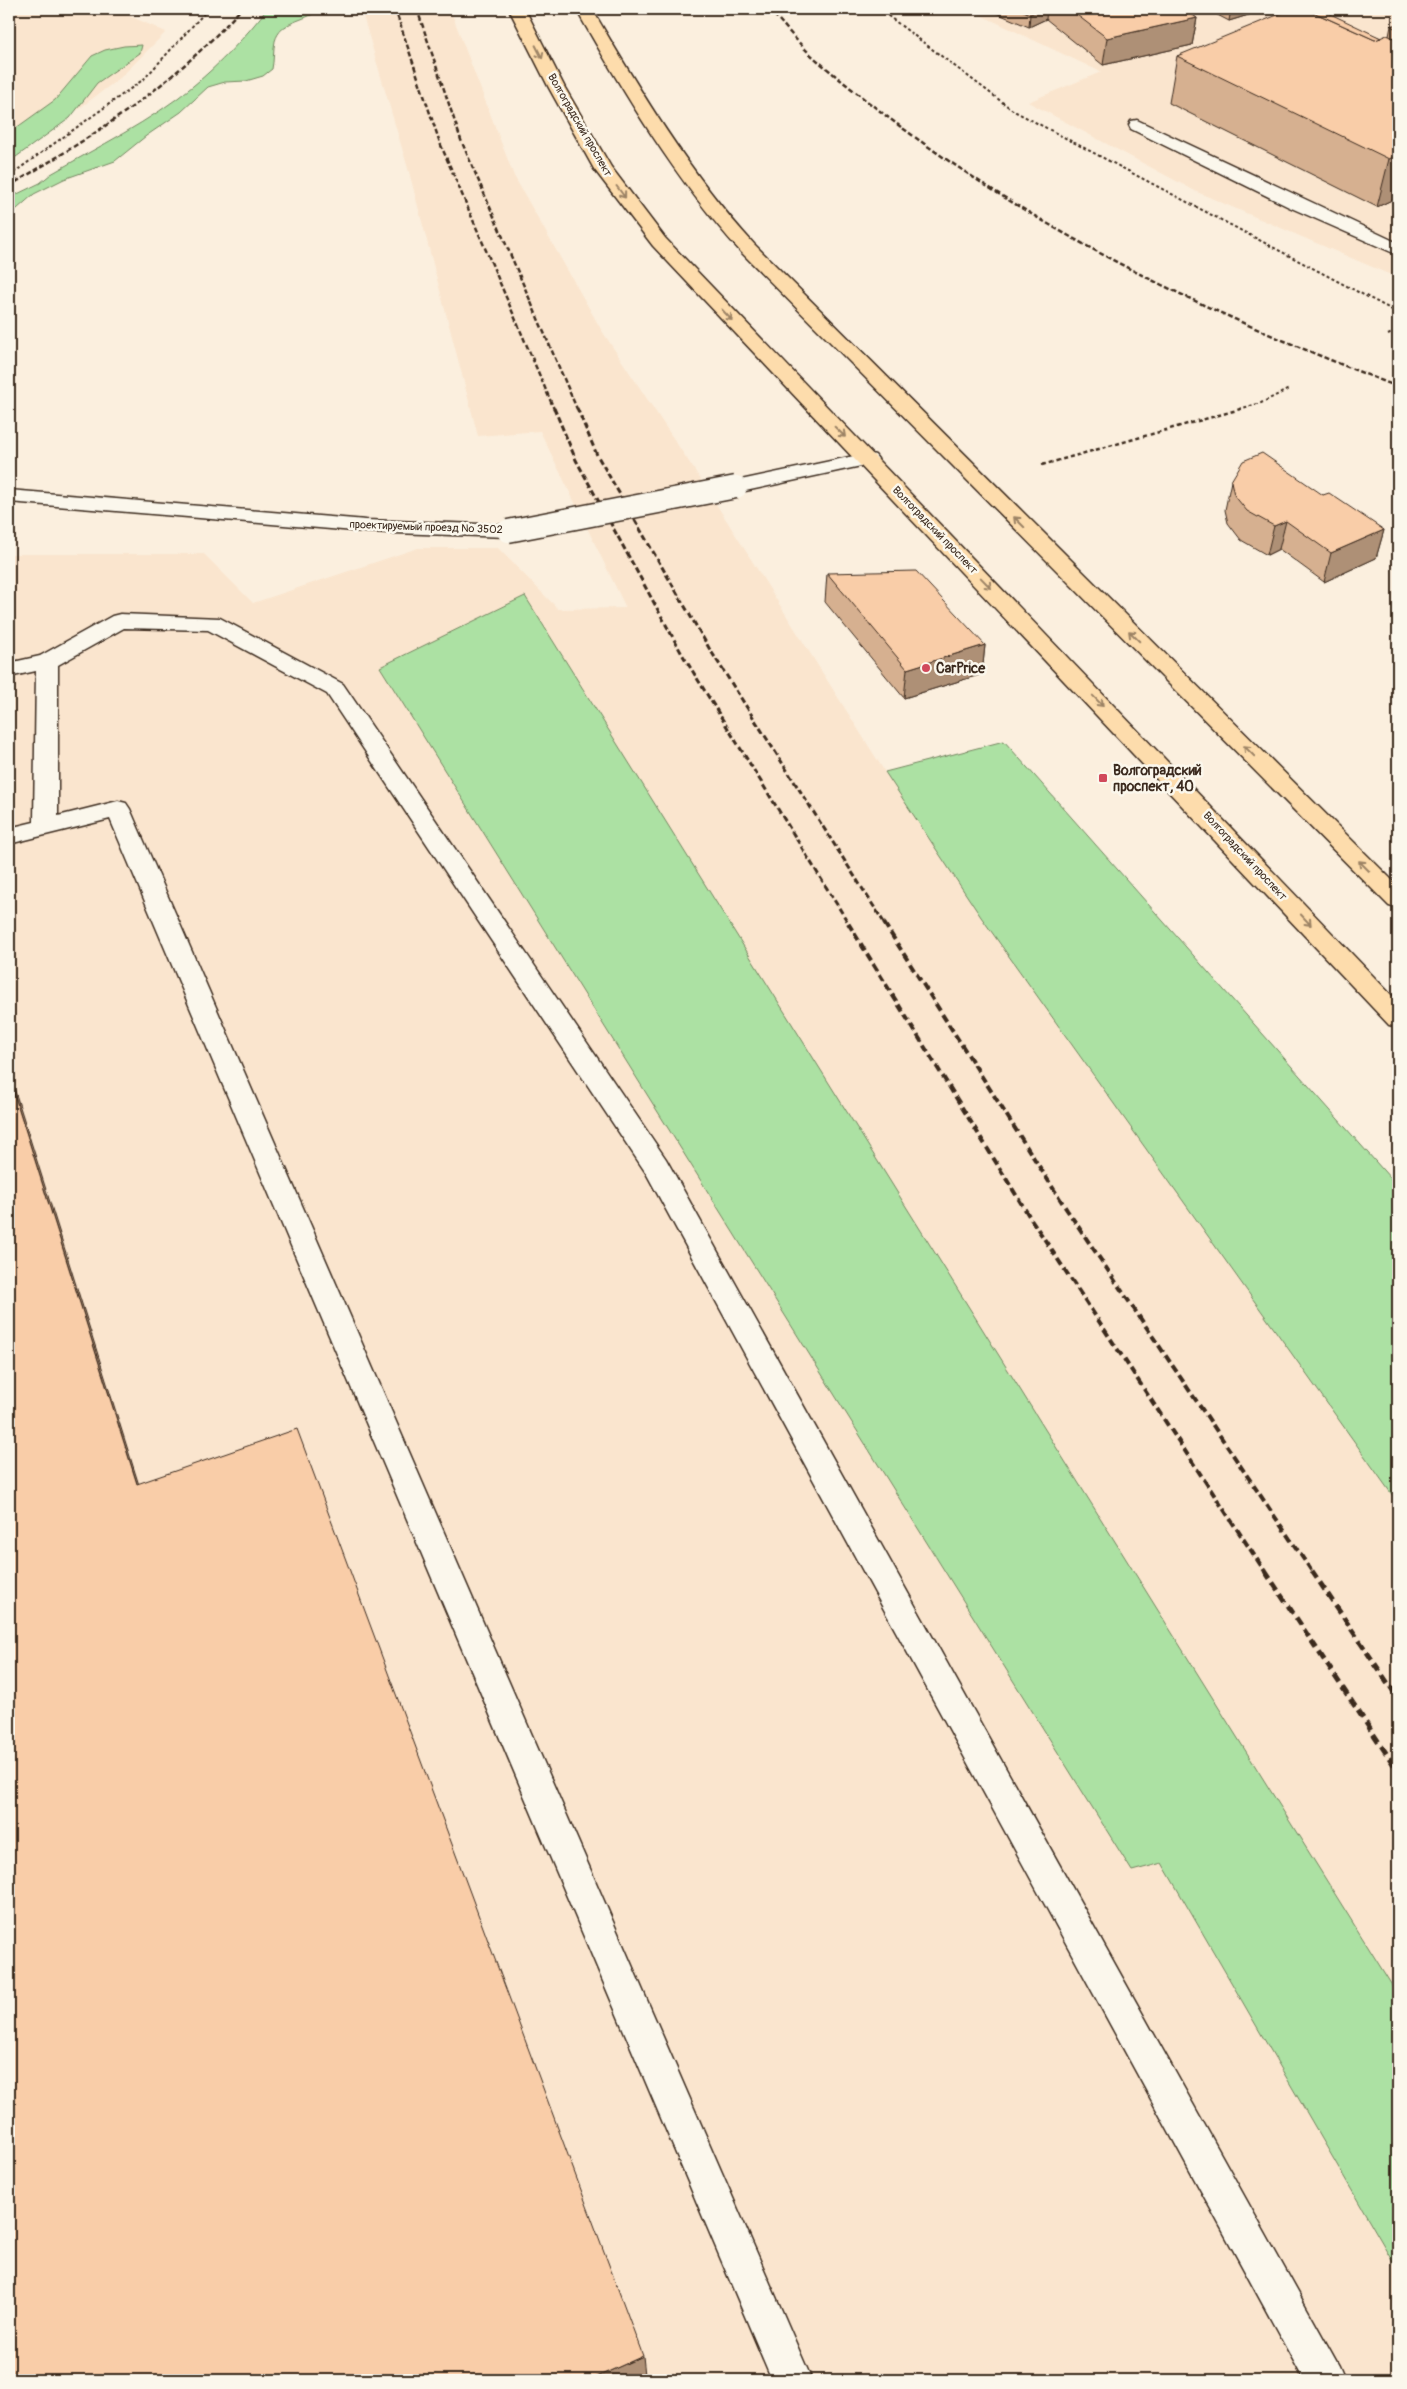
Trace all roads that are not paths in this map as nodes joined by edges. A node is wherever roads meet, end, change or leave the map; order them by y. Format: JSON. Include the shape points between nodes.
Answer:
{"nodes":[{"id":1,"x":517,"y":9,"type":"edge"},
{"id":2,"x":584,"y":9,"type":"edge"},
{"id":3,"x":1137,"y":125,"type":"dead end"},
{"id":4,"x":1398,"y":250,"type":"edge"},
{"id":5,"x":868,"y":459,"type":"junction"},
{"id":6,"x":9,"y":496,"type":"edge"},
{"id":7,"x":47,"y":662,"type":"junction"},
{"id":8,"x":9,"y":670,"type":"edge"},
{"id":9,"x":46,"y":827,"type":"junction"},
{"id":10,"x":9,"y":836,"type":"edge"},
{"id":11,"x":1395,"y":893,"type":"edge"},
{"id":12,"x":1398,"y":1018,"type":"edge"},
{"id":13,"x":792,"y":2380,"type":"edge"},
{"id":14,"x":1325,"y":2380,"type":"edge"}],
"edges":[{"from":1,"to":5,"type":"main road","name":"Волгоградский проспект","one_way":true,"via":[[603,169],[659,242],[816,409]]},
{"from":11,"to":2,"type":"main road","one_way":true,"via":[[818,321],[728,226],[624,81]]},
{"from":3,"to":4,"type":"street"},
{"from":5,"to":6,"type":"street","name":"проектируемый проезд № 3502","bridge":true,"via":[[508,531],[418,529],[260,518],[109,501]]},
{"from":5,"to":12,"type":"main road","name":"Волгоградский проспект","one_way":true},
{"from":7,"to":8,"type":"street"},
{"from":7,"to":9,"type":"street"},
{"from":7,"to":14,"type":"street","via":[[120,621],[212,623],[335,689],[656,1166]]},
{"from":9,"to":10,"type":"street"},
{"from":9,"to":13,"type":"street","via":[[118,809]]}]}
